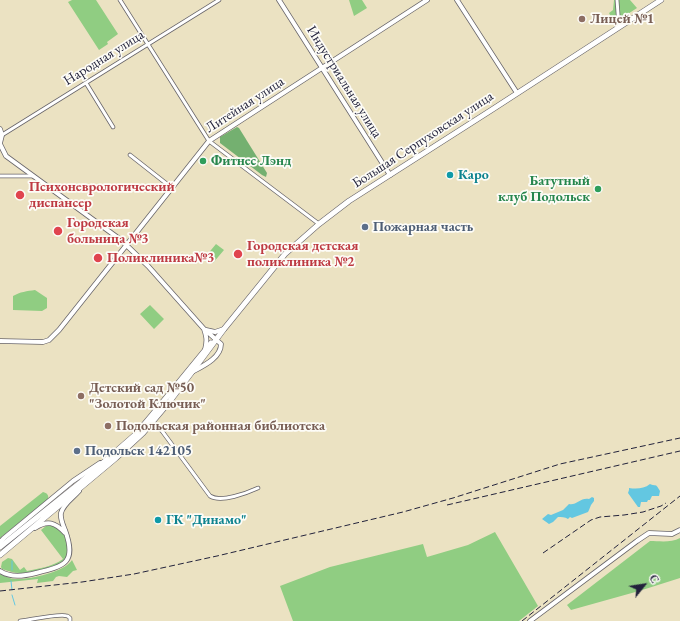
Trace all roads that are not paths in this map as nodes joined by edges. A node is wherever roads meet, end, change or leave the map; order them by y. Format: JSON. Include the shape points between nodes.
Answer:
{"nodes":[{"id":1,"x":120,"y":0,"type":"edge"},
{"id":2,"x":219,"y":0,"type":"edge"},
{"id":3,"x":279,"y":0,"type":"edge"},
{"id":4,"x":427,"y":0,"type":"edge"},
{"id":5,"x":457,"y":0,"type":"edge"},
{"id":6,"x":617,"y":0,"type":"edge"},
{"id":7,"x":661,"y":0,"type":"edge"},
{"id":8,"x":619,"y":27,"type":"junction"},
{"id":9,"x":148,"y":44,"type":"junction"},
{"id":10,"x":322,"y":68,"type":"junction"},
{"id":11,"x":86,"y":83,"type":"junction"},
{"id":12,"x":517,"y":94,"type":"junction"},
{"id":13,"x":113,"y":127,"type":"dead end"},
{"id":14,"x":0,"y":129,"type":"edge"},
{"id":15,"x":2,"y":136,"type":"junction"},
{"id":16,"x":208,"y":141,"type":"junction"},
{"id":17,"x":0,"y":143,"type":"edge"},
{"id":18,"x":130,"y":155,"type":"dead end"},
{"id":19,"x":390,"y":175,"type":"junction"},
{"id":20,"x":0,"y":176,"type":"edge"},
{"id":21,"x":33,"y":176,"type":"junction"},
{"id":22,"x":172,"y":188,"type":"junction"},
{"id":23,"x":319,"y":224,"type":"junction"},
{"id":24,"x":126,"y":244,"type":"junction"},
{"id":25,"x":204,"y":329,"type":"junction"},
{"id":26,"x":224,"y":329,"type":"junction"},
{"id":27,"x":216,"y":339,"type":"junction"},
{"id":28,"x":0,"y":341,"type":"edge"},
{"id":29,"x":205,"y":350,"type":"junction"},
{"id":30,"x":192,"y":372,"type":"junction"},
{"id":31,"x":152,"y":422,"type":"junction"},
{"id":32,"x":106,"y":460,"type":"junction"},
{"id":33,"x":82,"y":486,"type":"junction"},
{"id":34,"x":258,"y":488,"type":"dead end"},
{"id":35,"x":680,"y":530,"type":"edge"},
{"id":36,"x":23,"y":533,"type":"junction"},
{"id":37,"x":67,"y":535,"type":"junction"},
{"id":38,"x":1,"y":540,"type":"edge"},
{"id":39,"x":0,"y":547,"type":"edge"},
{"id":40,"x":0,"y":555,"type":"edge"},
{"id":41,"x":0,"y":571,"type":"edge"},
{"id":42,"x":70,"y":619,"type":"edge"},
{"id":43,"x":20,"y":621,"type":"edge"},
{"id":44,"x":530,"y":621,"type":"edge"}],
"edges":[{"from":1,"to":9,"type":"street"},
{"from":2,"to":9,"type":"street","name":"Народная улица"},
{"from":3,"to":10,"type":"street","name":"Индустриальная улица"},
{"from":4,"to":10,"type":"street","name":"Литейная улица"},
{"from":5,"to":12,"type":"street"},
{"from":6,"to":8,"type":"street"},
{"from":7,"to":8,"type":"main road","name":"Большая Серпуховская улица"},
{"from":8,"to":12,"type":"main road","name":"Большая Серпуховская улица"},
{"from":9,"to":11,"type":"street","name":"Народная улица"},
{"from":9,"to":16,"type":"street"},
{"from":10,"to":16,"type":"street","name":"Литейная улица"},
{"from":10,"to":19,"type":"street","name":"Индустриальная улица"},
{"from":11,"to":13,"type":"street"},
{"from":11,"to":15,"type":"street","name":"Народная улица"},
{"from":12,"to":19,"type":"main road","name":"Большая Серпуховская улица"},
{"from":14,"to":15,"type":"street"},
{"from":15,"to":17,"type":"street"},
{"from":16,"to":22,"type":"street","name":"Литейная улица"},
{"from":16,"to":23,"type":"street"},
{"from":17,"to":21,"type":"street","via":[[6,156]]},
{"from":18,"to":22,"type":"street"},
{"from":19,"to":23,"type":"main road","name":"Большая Серпуховская улица"},
{"from":20,"to":21,"type":"street"},
{"from":21,"to":24,"type":"street"},
{"from":22,"to":24,"type":"street","name":"Литейная улица"},
{"from":23,"to":26,"type":"main road","name":"Большая Серпуховская улица","via":[[285,254]]},
{"from":24,"to":25,"type":"street"},
{"from":24,"to":28,"type":"street","name":"Литейная улица","via":[[49,340]]},
{"from":25,"to":26,"type":"street","via":[[215,332]]},
{"from":25,"to":27,"type":"street"},
{"from":25,"to":29,"type":"street","via":[[207,341]]},
{"from":26,"to":27,"type":"main road","name":"Большая Серпуховская улица"},
{"from":27,"to":29,"type":"main road","name":"Большая Серпуховская улица"},
{"from":27,"to":30,"type":"main road","name":"Большая Серпуховская улица"},
{"from":27,"to":30,"type":"street","via":[[221,348],[219,351],[208,364]]},
{"from":29,"to":32,"type":"main road","name":"Большая Серпуховская улица","via":[[140,429]]},
{"from":30,"to":31,"type":"main road","name":"Большая Серпуховская улица"},
{"from":31,"to":33,"type":"main road","name":"Большая Серпуховская улица","via":[[128,447]]},
{"from":31,"to":34,"type":"street","via":[[162,431],[213,498],[235,497]]},
{"from":32,"to":36,"type":"main road","name":"Большая Серпуховская улица"},
{"from":32,"to":38,"type":"street","via":[[72,481]]},
{"from":33,"to":36,"type":"main road","name":"Большая Серпуховская улица"},
{"from":33,"to":37,"type":"street","via":[[62,508],[61,518]]},
{"from":35,"to":44,"type":"street","via":[[672,534],[649,533],[637,540]]},
{"from":36,"to":37,"type":"street","via":[[50,523],[57,525]]},
{"from":36,"to":39,"type":"main road","name":"Большая Серпуховская улица"},
{"from":36,"to":40,"type":"main road","name":"Большая Серпуховская улица"},
{"from":37,"to":41,"type":"street","via":[[70,556],[57,567],[14,576]]},
{"from":42,"to":43,"type":"street","via":[[64,615],[57,615]]}]}
